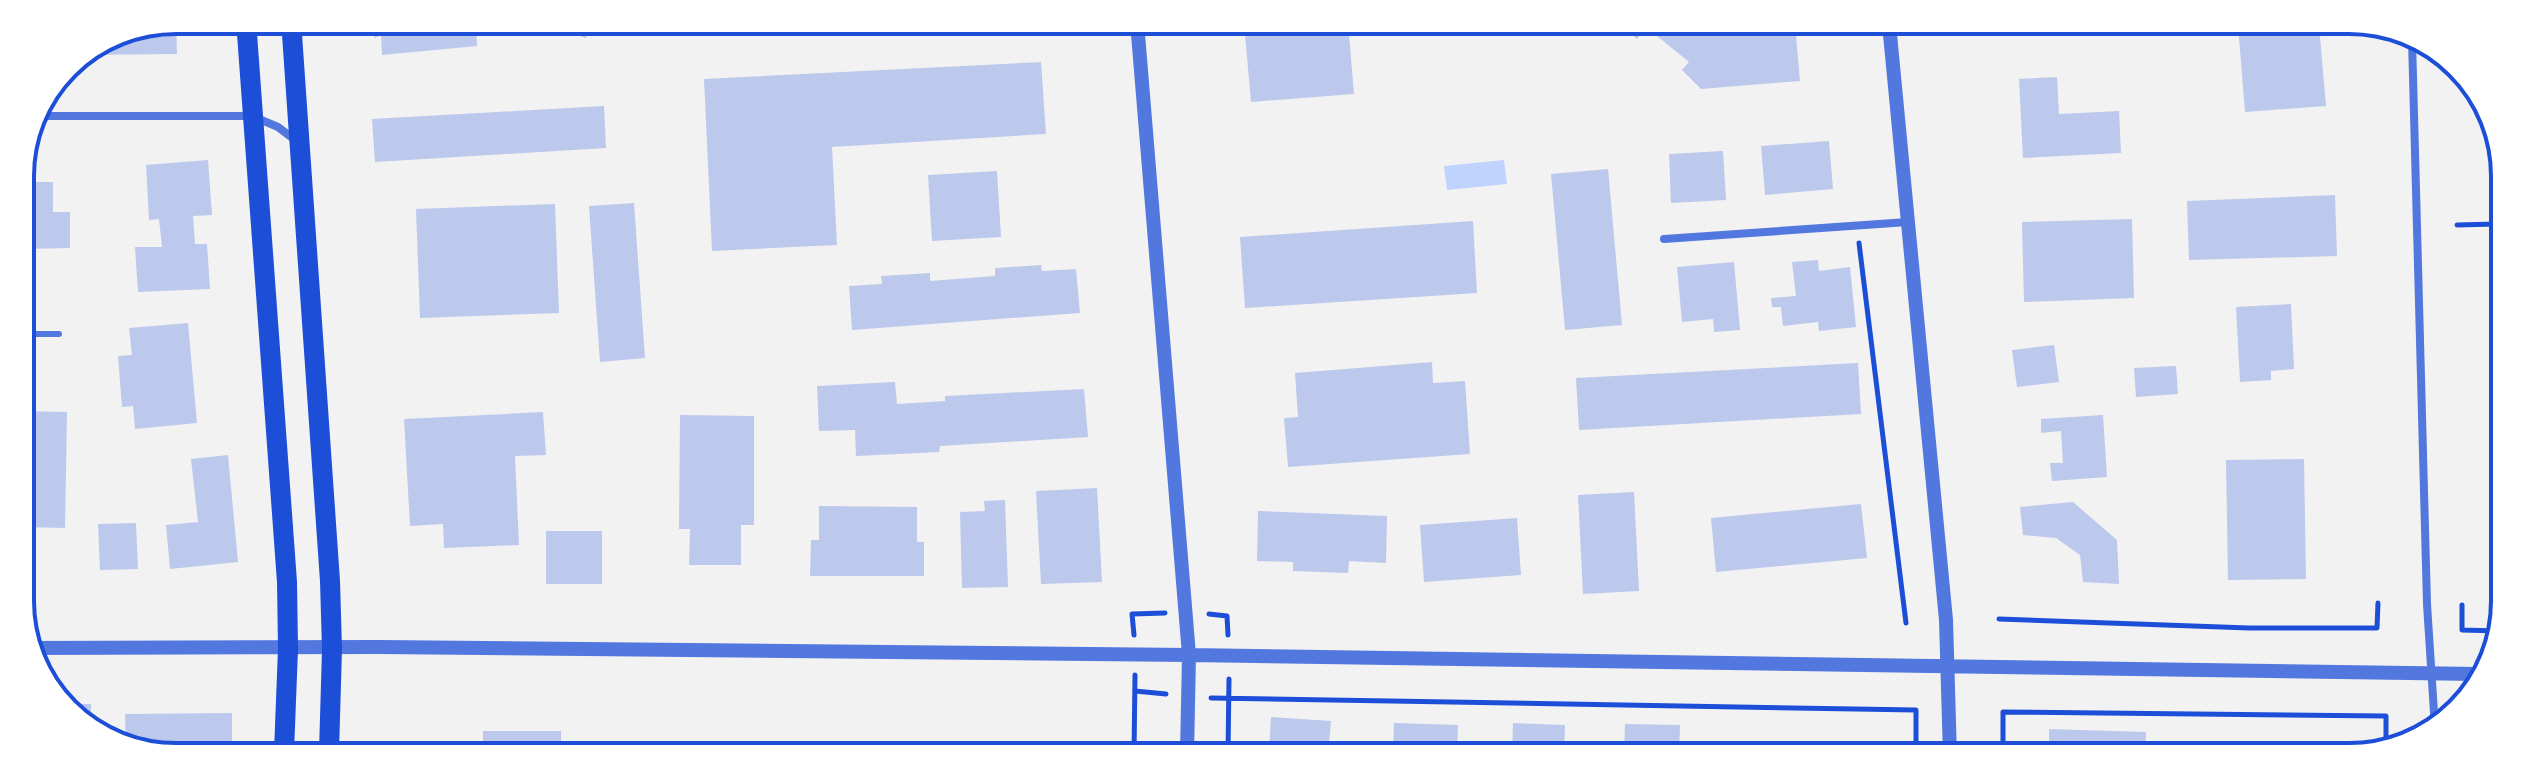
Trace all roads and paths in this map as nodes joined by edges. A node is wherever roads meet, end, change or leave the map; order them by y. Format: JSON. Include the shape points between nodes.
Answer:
{"nodes":[{"id":1,"x":247,"y":34,"type":"edge"},
{"id":2,"x":292,"y":34,"type":"edge"},
{"id":3,"x":1138,"y":34,"type":"edge"},
{"id":4,"x":1890,"y":34,"type":"edge"},
{"id":5,"x":2412,"y":49,"type":"edge"},
{"id":6,"x":48,"y":116,"type":"edge"},
{"id":7,"x":252,"y":116,"type":"junction"},
{"id":8,"x":301,"y":147,"type":"junction"},
{"id":9,"x":1908,"y":222,"type":"junction"},
{"id":10,"x":2491,"y":224,"type":"edge"},
{"id":11,"x":2457,"y":225,"type":"dead end"},
{"id":12,"x":1664,"y":239,"type":"dead end"},
{"id":13,"x":1859,"y":243,"type":"dead end"},
{"id":14,"x":34,"y":334,"type":"edge"},
{"id":15,"x":59,"y":334,"type":"dead end"},
{"id":16,"x":2378,"y":603,"type":"dead end"},
{"id":17,"x":2462,"y":605,"type":"dead end"},
{"id":18,"x":1167,"y":613,"type":"dead end"},
{"id":19,"x":1204,"y":613,"type":"dead end"},
{"id":20,"x":1132,"y":614,"type":"dead end"},
{"id":21,"x":1227,"y":616,"type":"dead end"},
{"id":22,"x":1999,"y":619,"type":"dead end"},
{"id":23,"x":1906,"y":623,"type":"dead end"},
{"id":24,"x":2488,"y":631,"type":"edge"},
{"id":25,"x":42,"y":648,"type":"edge"},
{"id":26,"x":288,"y":649,"type":"junction"},
{"id":27,"x":332,"y":649,"type":"junction"},
{"id":28,"x":1189,"y":655,"type":"junction"},
{"id":29,"x":1948,"y":666,"type":"junction"},
{"id":30,"x":1229,"y":668,"type":"dead end"},
{"id":31,"x":2431,"y":673,"type":"junction"},
{"id":32,"x":2470,"y":674,"type":"edge"},
{"id":33,"x":1170,"y":694,"type":"dead end"},
{"id":34,"x":1206,"y":698,"type":"dead end"},
{"id":35,"x":1230,"y":700,"type":"junction"},
{"id":36,"x":2434,"y":715,"type":"edge"},
{"id":37,"x":2386,"y":738,"type":"edge"},
{"id":38,"x":284,"y":743,"type":"edge"},
{"id":39,"x":329,"y":743,"type":"edge"},
{"id":40,"x":1134,"y":743,"type":"edge"},
{"id":41,"x":1187,"y":743,"type":"edge"},
{"id":42,"x":1228,"y":743,"type":"edge"},
{"id":43,"x":1916,"y":743,"type":"edge"},
{"id":44,"x":1950,"y":743,"type":"edge"},
{"id":45,"x":2003,"y":743,"type":"edge"}],
"edges":[{"from":1,"to":7,"type":"main road"},
{"from":2,"to":8,"type":"main road"},
{"from":3,"to":28,"type":"street"},
{"from":4,"to":9,"type":"street"},
{"from":5,"to":31,"type":"street"},
{"from":6,"to":7,"type":"street"},
{"from":7,"to":8,"type":"street","via":[[278,127]]},
{"from":7,"to":26,"type":"main road"},
{"from":8,"to":27,"type":"main road"},
{"from":9,"to":12,"type":"street"},
{"from":9,"to":29,"type":"street"},
{"from":10,"to":11,"type":"path"},
{"from":13,"to":23,"type":"path"},
{"from":14,"to":15,"type":"lane"},
{"from":16,"to":22,"type":"path","via":[[2377,628]]},
{"from":17,"to":24,"type":"path","via":[[2462,630]]},
{"from":18,"to":20,"type":"path"},
{"from":19,"to":21,"type":"path"},
{"from":25,"to":26,"type":"street"},
{"from":26,"to":27,"type":"street"},
{"from":26,"to":38,"type":"main road"},
{"from":27,"to":28,"type":"street"},
{"from":27,"to":39,"type":"main road"},
{"from":28,"to":29,"type":"street"},
{"from":28,"to":41,"type":"street"},
{"from":29,"to":31,"type":"street"},
{"from":29,"to":44,"type":"street"},
{"from":30,"to":35,"type":"path"},
{"from":31,"to":32,"type":"street"},
{"from":31,"to":36,"type":"street"},
{"from":33,"to":40,"type":"path","via":[[1135,691]]},
{"from":34,"to":35,"type":"path"},
{"from":35,"to":42,"type":"path"},
{"from":35,"to":43,"type":"path","via":[[1916,710]]},
{"from":37,"to":45,"type":"path","via":[[2386,716],[2003,712]]}]}
